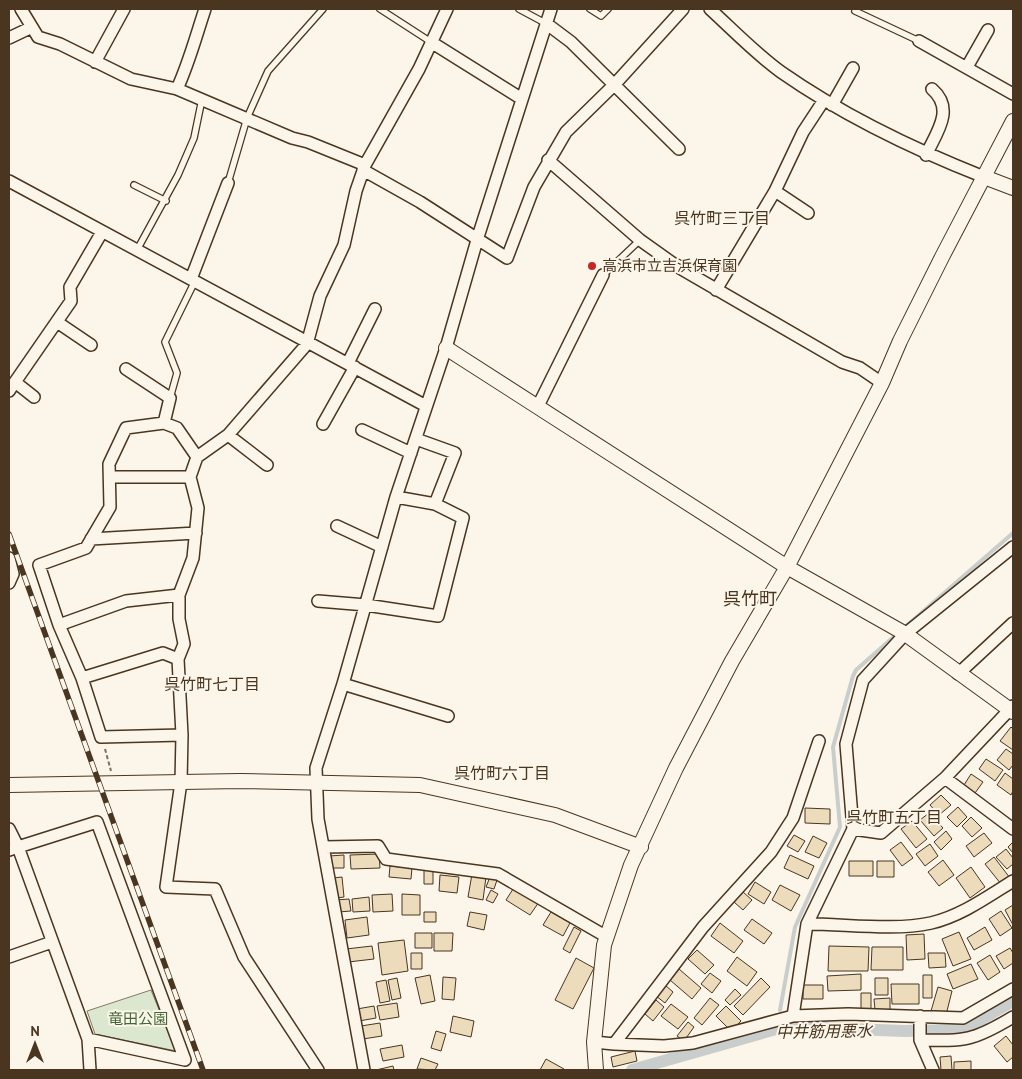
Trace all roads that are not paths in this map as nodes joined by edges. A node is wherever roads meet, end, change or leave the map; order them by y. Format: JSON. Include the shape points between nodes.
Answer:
{"nodes":[{"id":1,"x":21,"y":9,"type":"edge"},
{"id":2,"x":124,"y":9,"type":"edge"},
{"id":3,"x":205,"y":9,"type":"edge"},
{"id":4,"x":323,"y":9,"type":"edge"},
{"id":5,"x":380,"y":9,"type":"edge"},
{"id":6,"x":447,"y":9,"type":"edge"},
{"id":7,"x":519,"y":9,"type":"edge"},
{"id":8,"x":551,"y":9,"type":"edge"},
{"id":9,"x":590,"y":9,"type":"edge"},
{"id":10,"x":608,"y":9,"type":"edge"},
{"id":11,"x":683,"y":9,"type":"edge"},
{"id":12,"x":710,"y":9,"type":"edge"},
{"id":13,"x":856,"y":9,"type":"edge"},
{"id":14,"x":547,"y":24,"type":"junction"},
{"id":15,"x":30,"y":28,"type":"junction"},
{"id":16,"x":988,"y":30,"type":"dead end"},
{"id":17,"x":9,"y":38,"type":"edge"},
{"id":18,"x":918,"y":41,"type":"joint"},
{"id":19,"x":431,"y":42,"type":"junction"},
{"id":20,"x":95,"y":62,"type":"junction"},
{"id":21,"x":967,"y":67,"type":"junction"},
{"id":22,"x":853,"y":68,"type":"dead end"},
{"id":23,"x":615,"y":84,"type":"junction"},
{"id":24,"x":177,"y":89,"type":"junction"},
{"id":25,"x":932,"y":89,"type":"dead end"},
{"id":26,"x":1013,"y":94,"type":"edge"},
{"id":27,"x":522,"y":98,"type":"junction"},
{"id":28,"x":202,"y":99,"type":"junction"},
{"id":29,"x":828,"y":102,"type":"junction"},
{"id":30,"x":247,"y":118,"type":"junction"},
{"id":31,"x":1013,"y":121,"type":"edge"},
{"id":32,"x":679,"y":149,"type":"dead end"},
{"id":33,"x":926,"y":154,"type":"junction"},
{"id":34,"x":548,"y":160,"type":"junction"},
{"id":35,"x":364,"y":168,"type":"junction"},
{"id":36,"x":984,"y":177,"type":"junction"},
{"id":37,"x":9,"y":181,"type":"edge"},
{"id":38,"x":228,"y":183,"type":"joint"},
{"id":39,"x":134,"y":185,"type":"dead end"},
{"id":40,"x":1013,"y":188,"type":"edge"},
{"id":41,"x":775,"y":191,"type":"junction"},
{"id":42,"x":166,"y":201,"type":"junction"},
{"id":43,"x":808,"y":213,"type":"dead end"},
{"id":44,"x":102,"y":232,"type":"junction"},
{"id":45,"x":477,"y":240,"type":"junction"},
{"id":46,"x":640,"y":240,"type":"junction"},
{"id":47,"x":137,"y":250,"type":"junction"},
{"id":48,"x":603,"y":275,"type":"joint"},
{"id":49,"x":193,"y":280,"type":"junction"},
{"id":50,"x":716,"y":290,"type":"junction"},
{"id":51,"x":375,"y":309,"type":"dead end"},
{"id":52,"x":57,"y":322,"type":"junction"},
{"id":53,"x":91,"y":344,"type":"dead end"},
{"id":54,"x":307,"y":344,"type":"junction"},
{"id":55,"x":446,"y":348,"type":"junction"},
{"id":56,"x":352,"y":365,"type":"junction"},
{"id":57,"x":126,"y":369,"type":"dead end"},
{"id":58,"x":882,"y":383,"type":"junction"},
{"id":59,"x":12,"y":386,"type":"edge"},
{"id":60,"x":34,"y":397,"type":"dead end"},
{"id":61,"x":170,"y":398,"type":"junction"},
{"id":62,"x":426,"y":406,"type":"junction"},
{"id":63,"x":538,"y":406,"type":"junction"},
{"id":64,"x":164,"y":424,"type":"junction"},
{"id":65,"x":322,"y":424,"type":"dead end"},
{"id":66,"x":362,"y":430,"type":"dead end"},
{"id":67,"x":228,"y":435,"type":"junction"},
{"id":68,"x":416,"y":439,"type":"junction"},
{"id":69,"x":411,"y":453,"type":"junction"},
{"id":70,"x":197,"y":458,"type":"junction"},
{"id":71,"x":267,"y":465,"type":"dead end"},
{"id":72,"x":110,"y":477,"type":"junction"},
{"id":73,"x":190,"y":478,"type":"junction"},
{"id":74,"x":396,"y":497,"type":"junction"},
{"id":75,"x":435,"y":504,"type":"junction"},
{"id":76,"x":337,"y":526,"type":"dead end"},
{"id":77,"x":196,"y":533,"type":"junction"},
{"id":78,"x":91,"y":538,"type":"junction"},
{"id":79,"x":1013,"y":547,"type":"edge"},
{"id":80,"x":382,"y":548,"type":"junction"},
{"id":81,"x":9,"y":558,"type":"edge"},
{"id":82,"x":787,"y":567,"type":"junction"},
{"id":83,"x":9,"y":583,"type":"edge"},
{"id":84,"x":179,"y":594,"type":"junction"},
{"id":85,"x":318,"y":601,"type":"dead end"},
{"id":86,"x":366,"y":605,"type":"junction"},
{"id":87,"x":1013,"y":623,"type":"edge"},
{"id":88,"x":58,"y":625,"type":"junction"},
{"id":89,"x":900,"y":632,"type":"junction"},
{"id":90,"x":178,"y":659,"type":"junction"},
{"id":91,"x":958,"y":674,"type":"junction"},
{"id":92,"x":82,"y":678,"type":"junction"},
{"id":93,"x":343,"y":684,"type":"junction"},
{"id":94,"x":1012,"y":709,"type":"edge"},
{"id":95,"x":448,"y":716,"type":"dead end"},
{"id":96,"x":182,"y":735,"type":"junction"},
{"id":97,"x":819,"y":741,"type":"dead end"},
{"id":98,"x":945,"y":778,"type":"junction"},
{"id":99,"x":181,"y":782,"type":"junction"},
{"id":100,"x":318,"y":783,"type":"junction"},
{"id":101,"x":9,"y":785,"type":"edge"},
{"id":102,"x":9,"y":829,"type":"edge"},
{"id":103,"x":853,"y":829,"type":"junction"},
{"id":104,"x":1013,"y":829,"type":"edge"},
{"id":105,"x":324,"y":847,"type":"junction"},
{"id":106,"x":641,"y":847,"type":"junction"},
{"id":107,"x":13,"y":848,"type":"edge"},
{"id":108,"x":1013,"y":881,"type":"edge"},
{"id":109,"x":807,"y":924,"type":"junction"},
{"id":110,"x":606,"y":937,"type":"junction"},
{"id":111,"x":52,"y":942,"type":"junction"},
{"id":112,"x":9,"y":957,"type":"edge"},
{"id":113,"x":1013,"y":990,"type":"edge"},
{"id":114,"x":793,"y":1016,"type":"junction"},
{"id":115,"x":920,"y":1016,"type":"junction"},
{"id":116,"x":1013,"y":1017,"type":"edge"},
{"id":117,"x":88,"y":1039,"type":"junction"},
{"id":118,"x":920,"y":1040,"type":"junction"},
{"id":119,"x":594,"y":1042,"type":"junction"},
{"id":120,"x":614,"y":1044,"type":"junction"},
{"id":121,"x":90,"y":1070,"type":"edge"},
{"id":122,"x":318,"y":1070,"type":"edge"},
{"id":123,"x":364,"y":1070,"type":"edge"},
{"id":124,"x":596,"y":1070,"type":"edge"},
{"id":125,"x":933,"y":1070,"type":"edge"}],
"edges":[{"from":1,"to":15,"type":"street"},
{"from":2,"to":20,"type":"street"},
{"from":3,"to":24,"type":"street","via":[[192,56]]},
{"from":4,"to":30,"type":"lane","via":[[268,71]]},
{"from":5,"to":19,"type":"lane"},
{"from":6,"to":19,"type":"street"},
{"from":7,"to":14,"type":"lane"},
{"from":8,"to":14,"type":"street"},
{"from":9,"to":10,"type":"lane","via":[[602,16]]},
{"from":11,"to":23,"type":"street"},
{"from":12,"to":29,"type":"street","via":[[780,71]]},
{"from":13,"to":18,"type":"lane","via":[[854,11]]},
{"from":14,"to":23,"type":"street"},
{"from":14,"to":27,"type":"street"},
{"from":15,"to":17,"type":"street"},
{"from":15,"to":20,"type":"street","via":[[38,37]]},
{"from":16,"to":21,"type":"street"},
{"from":18,"to":21,"type":"street"},
{"from":19,"to":27,"type":"street"},
{"from":19,"to":35,"type":"street"},
{"from":20,"to":24,"type":"street","via":[[131,79]]},
{"from":21,"to":26,"type":"street"},
{"from":22,"to":29,"type":"street"},
{"from":23,"to":32,"type":"street"},
{"from":23,"to":34,"type":"street","via":[[566,132]]},
{"from":24,"to":28,"type":"street"},
{"from":25,"to":33,"type":"street","via":[[940,96],[944,116]]},
{"from":27,"to":45,"type":"street"},
{"from":28,"to":30,"type":"street"},
{"from":28,"to":42,"type":"lane","via":[[194,138]]},
{"from":29,"to":33,"type":"street"},
{"from":29,"to":41,"type":"street","via":[[803,132]]},
{"from":30,"to":35,"type":"street"},
{"from":30,"to":38,"type":"lane"},
{"from":31,"to":36,"type":"street"},
{"from":33,"to":36,"type":"street"},
{"from":34,"to":45,"type":"street","via":[[507,258]]},
{"from":34,"to":46,"type":"street"},
{"from":35,"to":45,"type":"street"},
{"from":35,"to":54,"type":"street","via":[[344,245],[320,296]]},
{"from":36,"to":40,"type":"street"},
{"from":36,"to":58,"type":"street","via":[[900,341]]},
{"from":37,"to":44,"type":"street"},
{"from":38,"to":49,"type":"street"},
{"from":39,"to":42,"type":"lane"},
{"from":41,"to":43,"type":"street"},
{"from":41,"to":50,"type":"street"},
{"from":42,"to":47,"type":"lane"},
{"from":44,"to":47,"type":"street"},
{"from":44,"to":52,"type":"street","via":[[70,287],[71,301]]},
{"from":45,"to":55,"type":"street"},
{"from":46,"to":48,"type":"lane"},
{"from":46,"to":50,"type":"street"},
{"from":47,"to":49,"type":"street"},
{"from":48,"to":63,"type":"street"},
{"from":49,"to":54,"type":"street"},
{"from":49,"to":61,"type":"lane","via":[[164,342],[177,373]]},
{"from":50,"to":58,"type":"street"},
{"from":51,"to":56,"type":"street"},
{"from":52,"to":53,"type":"street"},
{"from":52,"to":59,"type":"street"},
{"from":54,"to":56,"type":"street"},
{"from":54,"to":67,"type":"street"},
{"from":55,"to":62,"type":"street"},
{"from":55,"to":63,"type":"street"},
{"from":56,"to":62,"type":"street"},
{"from":56,"to":65,"type":"street"},
{"from":57,"to":61,"type":"street"},
{"from":58,"to":82,"type":"street"},
{"from":59,"to":60,"type":"street"},
{"from":61,"to":64,"type":"street"},
{"from":62,"to":68,"type":"street"},
{"from":63,"to":82,"type":"street"},
{"from":64,"to":70,"type":"street","via":[[177,428]]},
{"from":64,"to":72,"type":"street","via":[[126,428],[109,464]]},
{"from":66,"to":69,"type":"street"},
{"from":67,"to":70,"type":"street"},
{"from":67,"to":71,"type":"street"},
{"from":68,"to":69,"type":"street"},
{"from":68,"to":75,"type":"street","via":[[455,453]]},
{"from":69,"to":74,"type":"street"},
{"from":70,"to":73,"type":"street"},
{"from":72,"to":73,"type":"street"},
{"from":72,"to":78,"type":"street","via":[[110,506]]},
{"from":73,"to":77,"type":"street","via":[[198,508]]},
{"from":74,"to":75,"type":"street"},
{"from":74,"to":80,"type":"street"},
{"from":75,"to":86,"type":"street","via":[[463,518],[438,616]]},
{"from":76,"to":80,"type":"street"},
{"from":77,"to":78,"type":"street"},
{"from":77,"to":84,"type":"street","via":[[193,558]]},
{"from":78,"to":88,"type":"street","via":[[86,548],[39,566]]},
{"from":79,"to":89,"type":"street"},
{"from":80,"to":86,"type":"street"},
{"from":81,"to":83,"type":"street","via":[[13,574]]},
{"from":82,"to":89,"type":"street"},
{"from":82,"to":106,"type":"street","via":[[732,661],[685,751]]},
{"from":84,"to":88,"type":"street","via":[[126,601]]},
{"from":84,"to":90,"type":"street","via":[[184,644]]},
{"from":85,"to":86,"type":"street"},
{"from":86,"to":93,"type":"street"},
{"from":87,"to":91,"type":"street"},
{"from":88,"to":92,"type":"street"},
{"from":89,"to":91,"type":"street"},
{"from":89,"to":103,"type":"street","via":[[863,680],[846,744]]},
{"from":90,"to":92,"type":"street","via":[[163,654]]},
{"from":90,"to":96,"type":"street"},
{"from":91,"to":94,"type":"street"},
{"from":92,"to":96,"type":"street","via":[[101,737]]},
{"from":93,"to":95,"type":"street"},
{"from":93,"to":100,"type":"street","via":[[316,768]]},
{"from":94,"to":98,"type":"street"},
{"from":96,"to":99,"type":"street"},
{"from":97,"to":120,"type":"street","via":[[793,818],[771,852],[703,927]]},
{"from":98,"to":103,"type":"street","via":[[881,833]]},
{"from":98,"to":104,"type":"street"},
{"from":99,"to":100,"type":"street"},
{"from":99,"to":101,"type":"street"},
{"from":99,"to":122,"type":"street","via":[[166,887],[214,889],[244,957]]},
{"from":100,"to":105,"type":"street","via":[[318,819]]},
{"from":100,"to":106,"type":"street","via":[[420,785],[460,792],[555,815]]},
{"from":102,"to":107,"type":"street"},
{"from":103,"to":109,"type":"street"},
{"from":105,"to":110,"type":"street","via":[[378,846],[386,858],[498,874]]},
{"from":105,"to":123,"type":"street"},
{"from":106,"to":110,"type":"street","via":[[631,865]]},
{"from":107,"to":111,"type":"street"},
{"from":107,"to":117,"type":"street","via":[[97,822],[185,1060]]},
{"from":108,"to":109,"type":"street","via":[[967,910],[931,923]]},
{"from":109,"to":114,"type":"street"},
{"from":110,"to":119,"type":"street"},
{"from":111,"to":112,"type":"street"},
{"from":111,"to":117,"type":"street"},
{"from":113,"to":115,"type":"street","via":[[963,1018]]},
{"from":114,"to":115,"type":"street"},
{"from":114,"to":120,"type":"street","via":[[692,1043],[664,1046]]},
{"from":115,"to":118,"type":"street"},
{"from":116,"to":118,"type":"street","via":[[978,1038]]},
{"from":117,"to":121,"type":"street"},
{"from":118,"to":125,"type":"street"},
{"from":119,"to":120,"type":"street"},
{"from":119,"to":124,"type":"street"}]}
